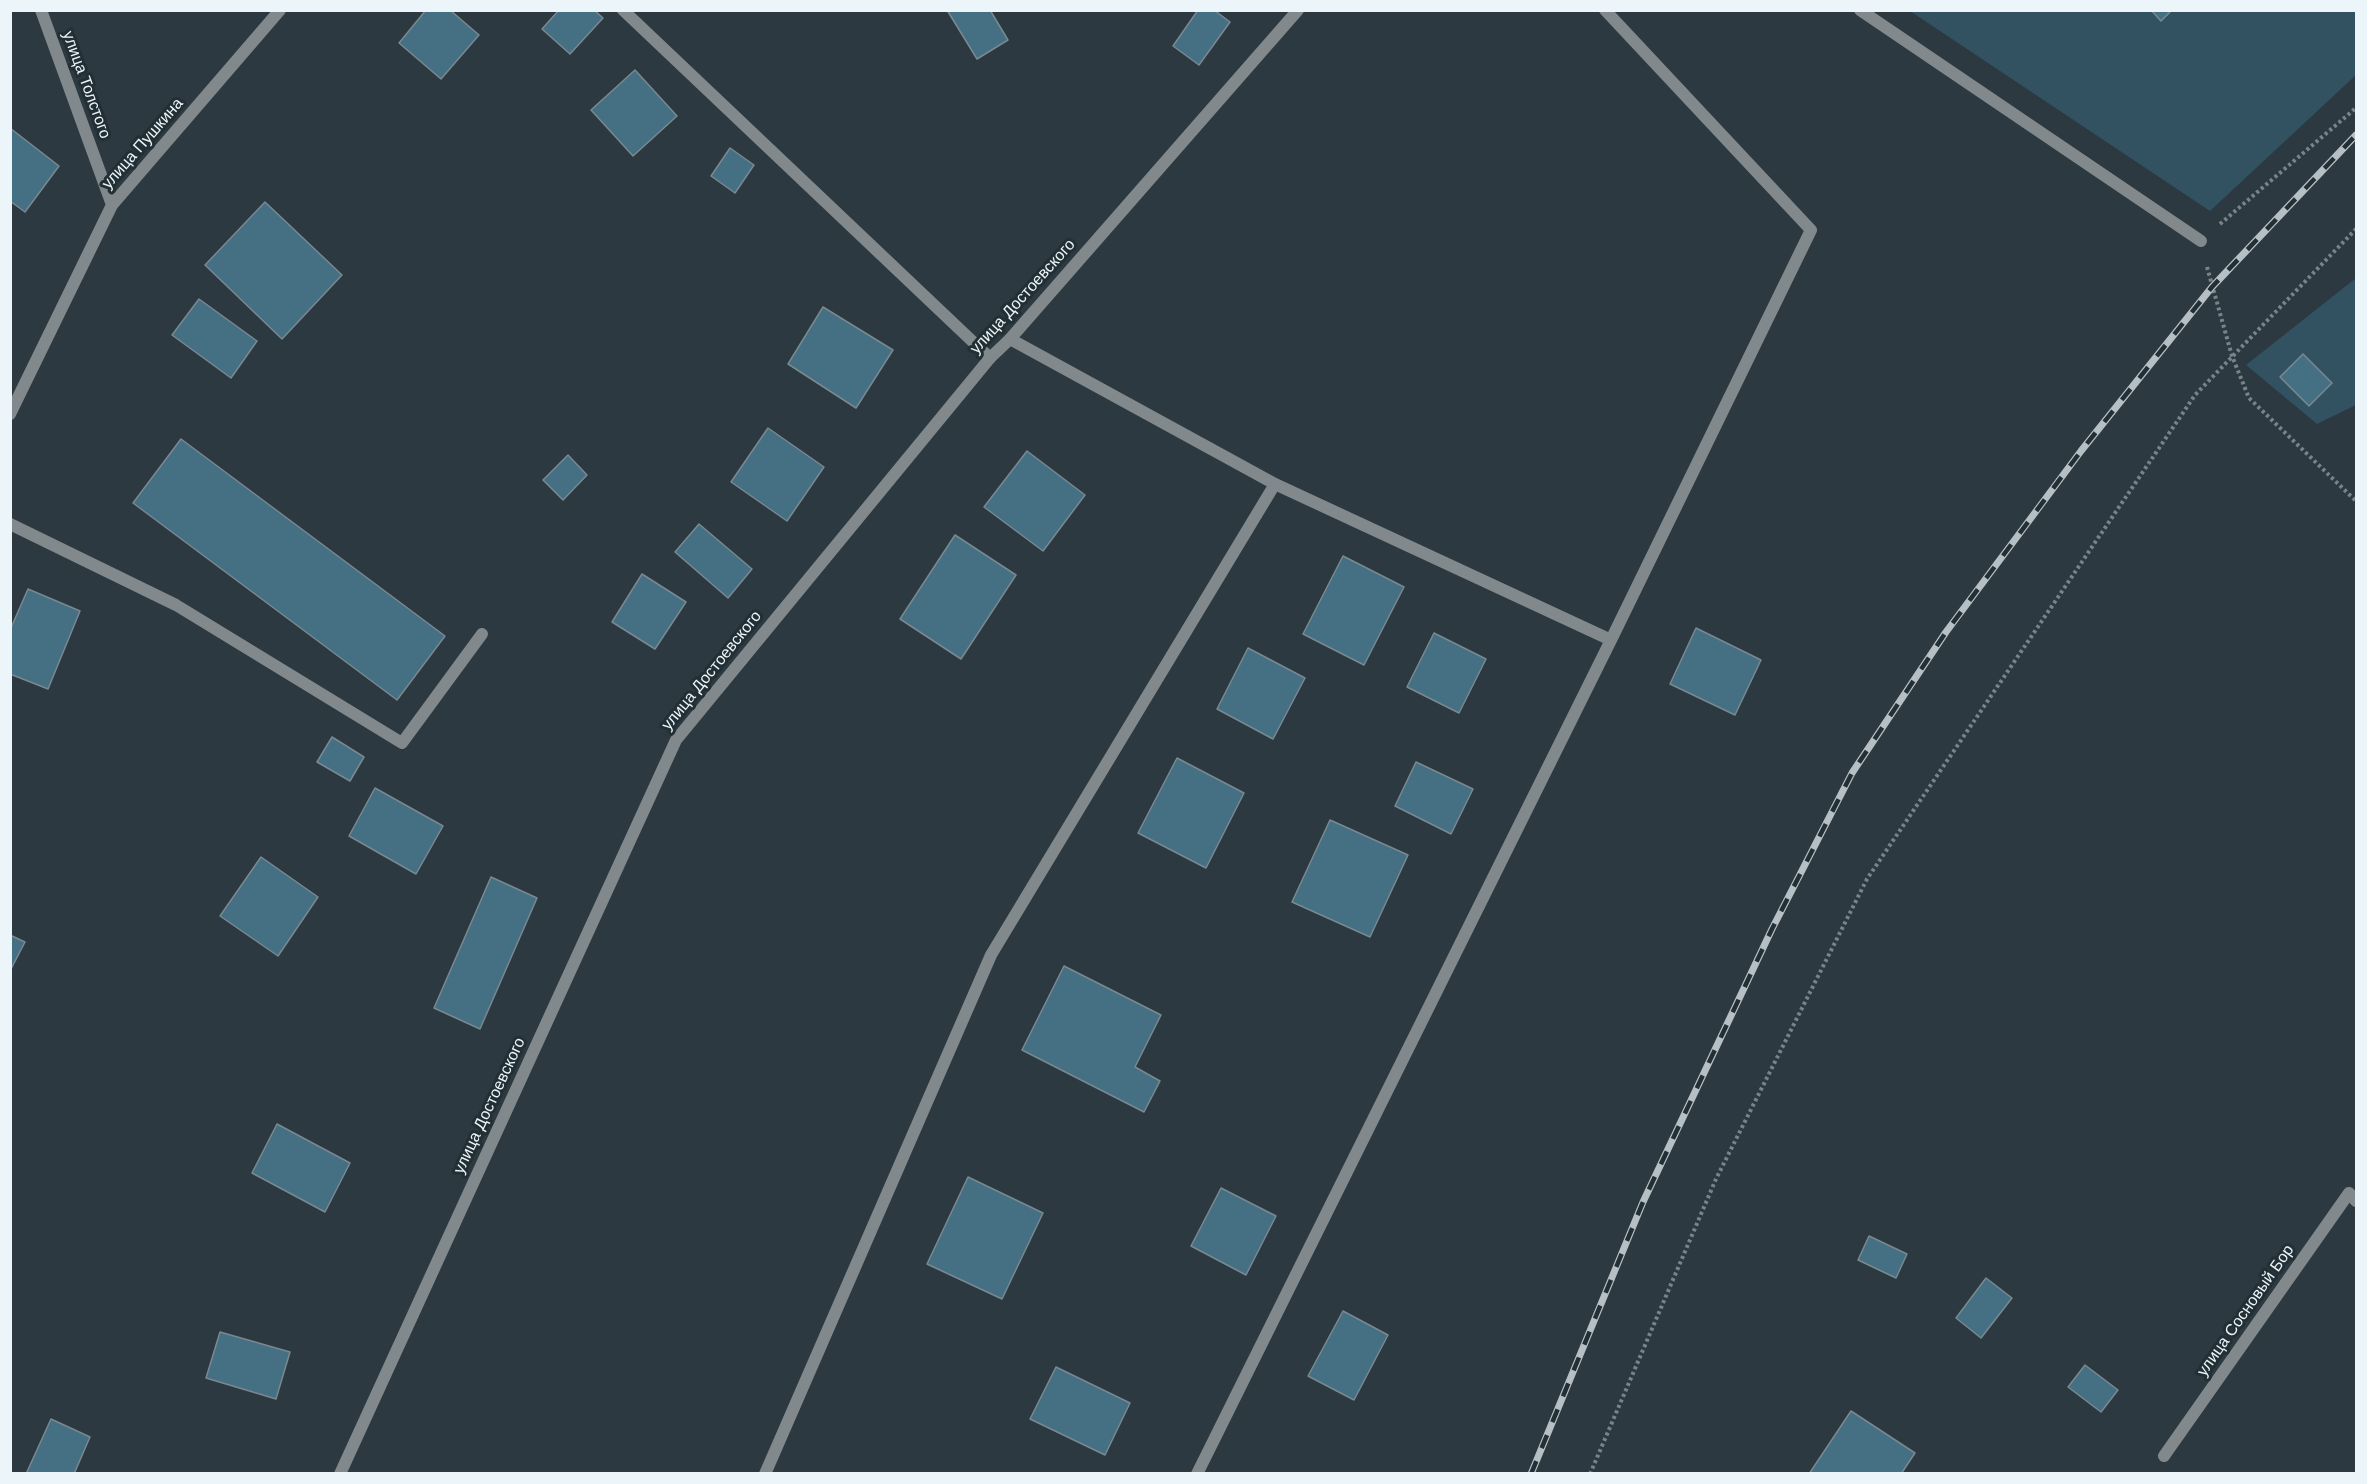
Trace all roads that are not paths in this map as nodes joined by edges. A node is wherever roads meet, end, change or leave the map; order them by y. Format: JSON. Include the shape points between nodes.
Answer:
{"nodes":[{"id":1,"x":41,"y":10,"type":"edge"},
{"id":2,"x":280,"y":10,"type":"edge"},
{"id":3,"x":623,"y":10,"type":"edge"},
{"id":4,"x":1298,"y":10,"type":"edge"},
{"id":5,"x":1605,"y":10,"type":"edge"},
{"id":6,"x":1860,"y":10,"type":"edge"},
{"id":7,"x":112,"y":205,"type":"junction"},
{"id":8,"x":2200,"y":241,"type":"road end"},
{"id":9,"x":1010,"y":339,"type":"junction"},
{"id":10,"x":990,"y":358,"type":"junction"},
{"id":11,"x":10,"y":414,"type":"edge"},
{"id":12,"x":1275,"y":484,"type":"junction"},
{"id":13,"x":10,"y":524,"type":"edge"},
{"id":14,"x":482,"y":634,"type":"dead end"},
{"id":15,"x":1611,"y":640,"type":"junction"},
{"id":16,"x":2356,"y":1201,"type":"edge"},
{"id":17,"x":2164,"y":1456,"type":"dead end"},
{"id":18,"x":340,"y":1473,"type":"edge"},
{"id":19,"x":765,"y":1473,"type":"edge"},
{"id":20,"x":1197,"y":1473,"type":"edge"}],
"edges":[{"from":1,"to":7,"type":"street","name":"улица Толстого"},
{"from":2,"to":7,"type":"street","name":"улица Пушкина"},
{"from":3,"to":10,"type":"street"},
{"from":4,"to":9,"type":"street","name":"улица Достоевского"},
{"from":5,"to":15,"type":"street","via":[[1811,230]]},
{"from":6,"to":8,"type":"street"},
{"from":7,"to":11,"type":"street","name":"улица Пушкина"},
{"from":9,"to":10,"type":"street","name":"улица Достоевского"},
{"from":9,"to":12,"type":"street"},
{"from":10,"to":18,"type":"street","name":"улица Достоевского","via":[[676,740]]},
{"from":12,"to":15,"type":"street"},
{"from":12,"to":19,"type":"street","via":[[991,955]]},
{"from":13,"to":14,"type":"street","via":[[176,605],[402,744]]},
{"from":15,"to":20,"type":"street"},
{"from":16,"to":17,"type":"street","name":"улица Сосновый Бор","via":[[2349,1193]]}]}
